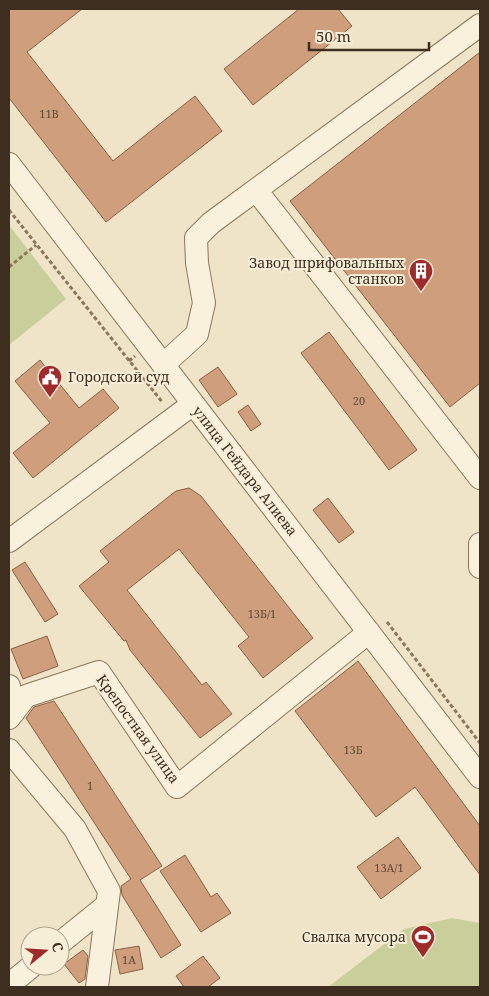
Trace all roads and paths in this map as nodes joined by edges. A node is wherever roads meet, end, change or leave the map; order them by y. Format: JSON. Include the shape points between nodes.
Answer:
{"nodes":[{"id":1,"x":480,"y":25,"type":"edge"},
{"id":2,"x":9,"y":164,"type":"edge"},
{"id":3,"x":256,"y":190,"type":"junction"},
{"id":4,"x":9,"y":210,"type":"edge"},
{"id":5,"x":36,"y":245,"type":"junction"},
{"id":6,"x":9,"y":266,"type":"edge"},
{"id":7,"x":163,"y":365,"type":"junction"},
{"id":8,"x":194,"y":404,"type":"junction"},
{"id":9,"x":175,"y":418,"type":"junction"},
{"id":10,"x":480,"y":478,"type":"edge"},
{"id":11,"x":9,"y":541,"type":"edge"},
{"id":12,"x":480,"y":544,"type":"edge"},
{"id":13,"x":480,"y":567,"type":"edge"},
{"id":14,"x":369,"y":632,"type":"junction"},
{"id":15,"x":9,"y":686,"type":"edge"},
{"id":16,"x":11,"y":715,"type":"edge"},
{"id":17,"x":9,"y":750,"type":"edge"},
{"id":18,"x":480,"y":777,"type":"edge"},
{"id":19,"x":107,"y":905,"type":"junction"},
{"id":20,"x":70,"y":935,"type":"edge"},
{"id":21,"x":20,"y":976,"type":"edge"},
{"id":22,"x":9,"y":985,"type":"edge"},
{"id":23,"x":97,"y":987,"type":"edge"}],
"edges":[{"from":1,"to":3,"type":"street"},
{"from":2,"to":7,"type":"street","name":"улица Гейдара Алиева"},
{"from":3,"to":7,"type":"street","via":[[196,238],[204,303],[197,334]]},
{"from":3,"to":10,"type":"street"},
{"from":4,"to":5,"type":"path"},
{"from":5,"to":6,"type":"path"},
{"from":5,"to":9,"type":"path"},
{"from":7,"to":8,"type":"street","name":"улица Гейдара Алиева"},
{"from":8,"to":9,"type":"street"},
{"from":8,"to":14,"type":"street","name":"улица Гейдара Алиева"},
{"from":9,"to":11,"type":"street"},
{"from":12,"to":13,"type":"street"},
{"from":14,"to":16,"type":"street","name":"Крепостная улица","via":[[177,787],[99,672],[26,696]]},
{"from":14,"to":18,"type":"street","name":"улица Гейдара Алиева"},
{"from":15,"to":16,"type":"street","name":"Крепостная улица"},
{"from":17,"to":19,"type":"street","via":[[75,829],[108,891]]},
{"from":19,"to":20,"type":"street"},
{"from":19,"to":23,"type":"street"},
{"from":21,"to":22,"type":"street"}]}
